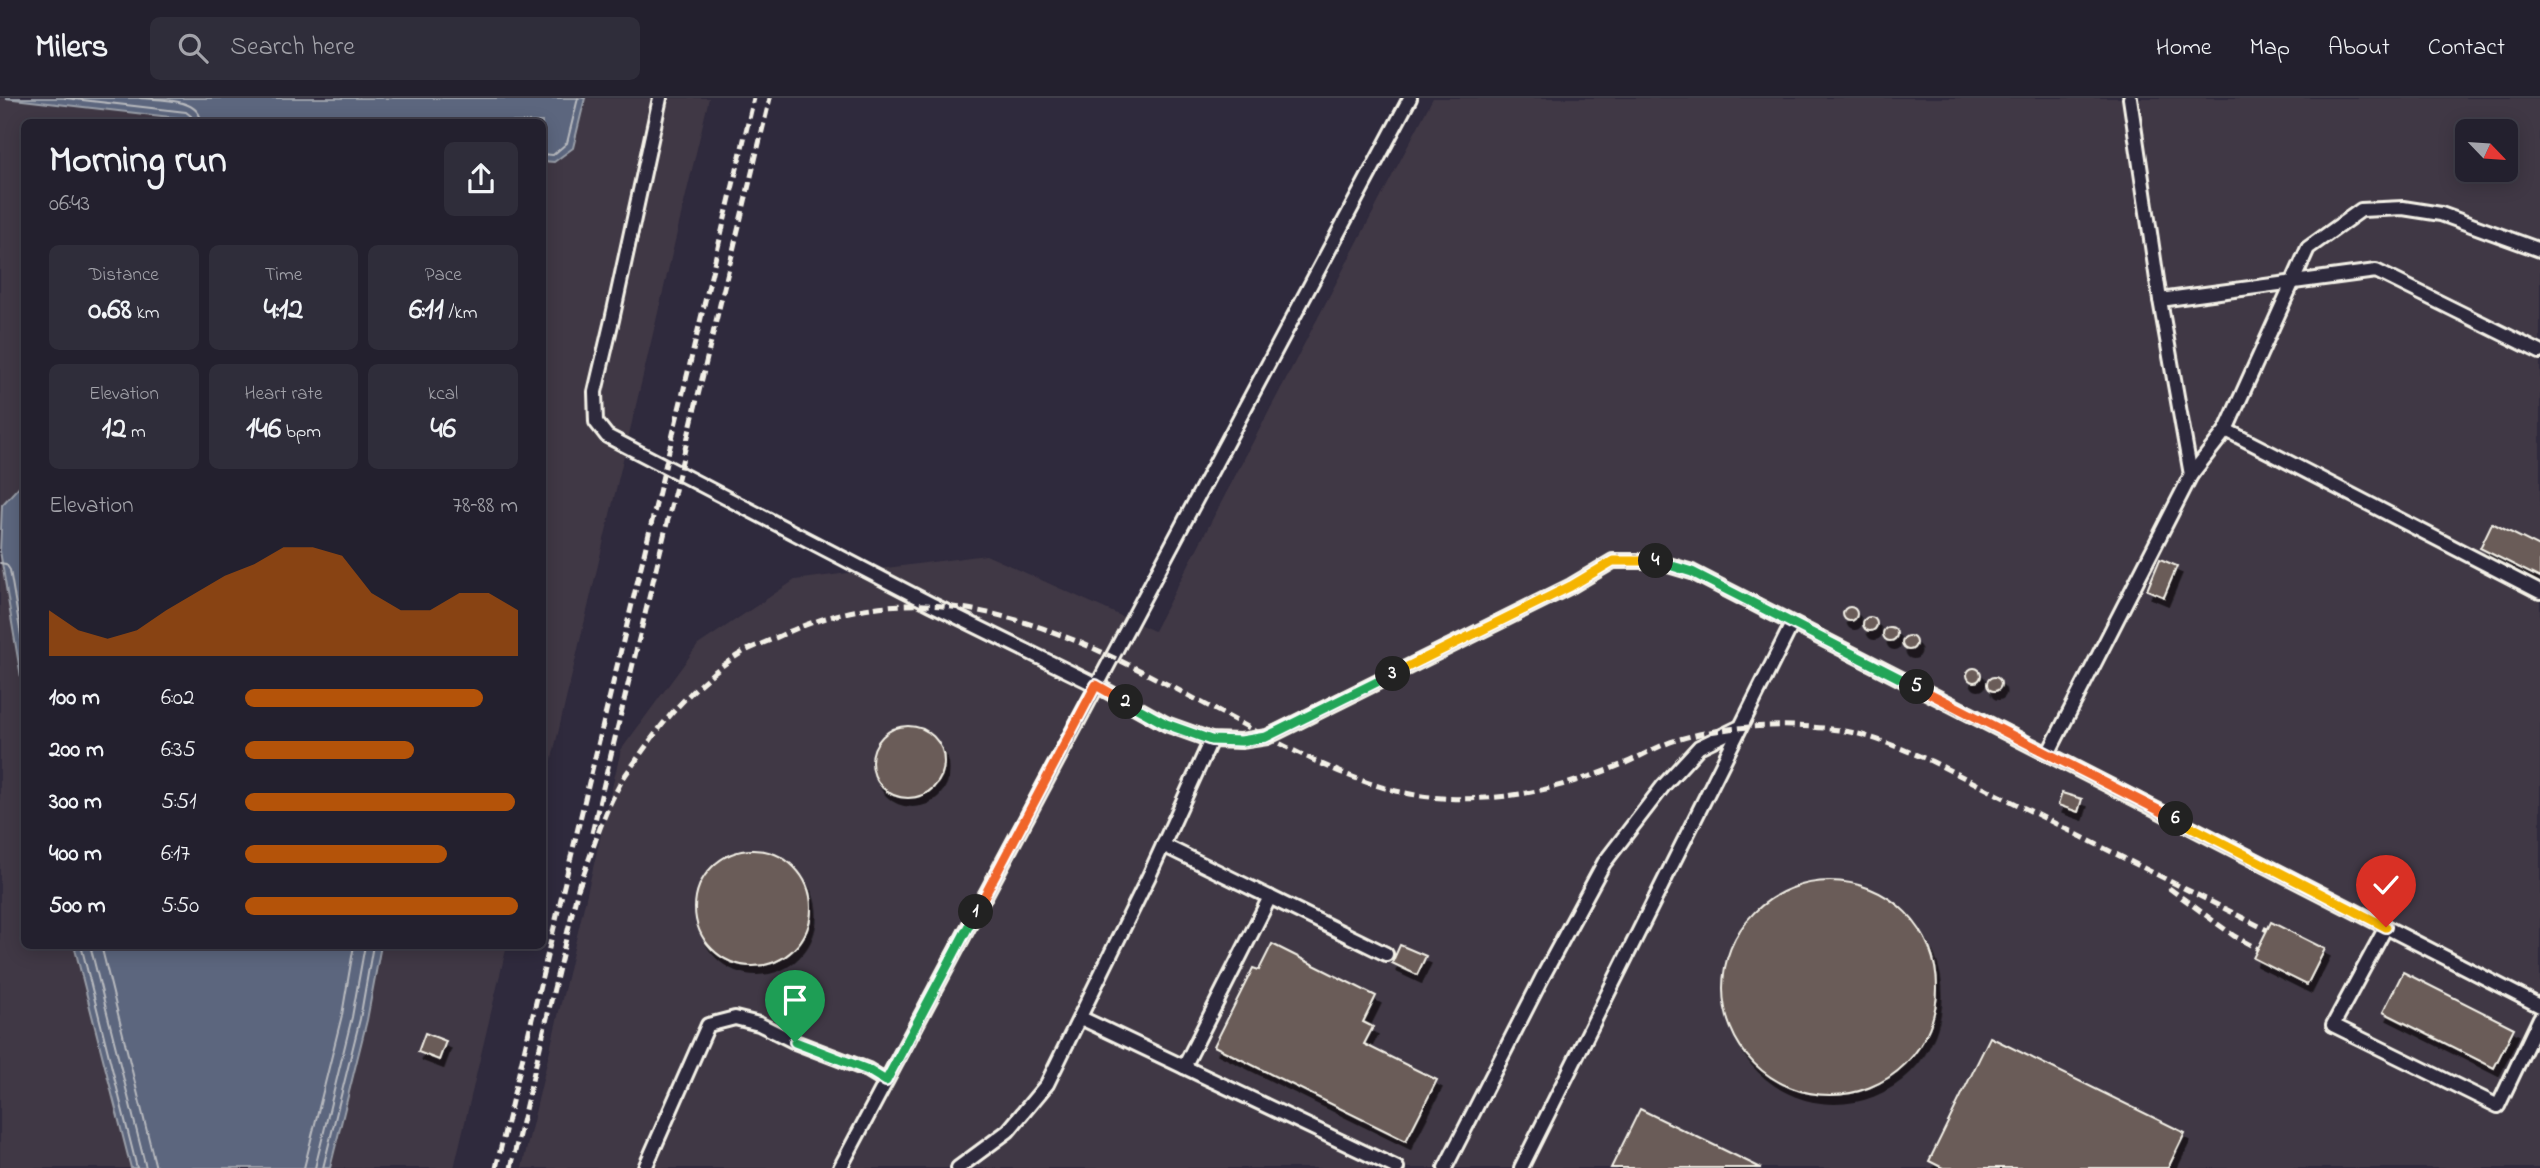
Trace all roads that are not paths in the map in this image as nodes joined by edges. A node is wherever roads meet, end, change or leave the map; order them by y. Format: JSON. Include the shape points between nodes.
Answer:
{"nodes":[{"id":1,"x":660,"y":98,"type":"edge"},
{"id":2,"x":1410,"y":98,"type":"edge"},
{"id":3,"x":2130,"y":98,"type":"edge"},
{"id":4,"x":2540,"y":250,"type":"edge"},
{"id":5,"x":2293,"y":282,"type":"junction"},
{"id":6,"x":2160,"y":300,"type":"junction"},
{"id":7,"x":2540,"y":352,"type":"edge"},
{"id":8,"x":2226,"y":430,"type":"junction"},
{"id":9,"x":2191,"y":475,"type":"junction"},
{"id":10,"x":2540,"y":592,"type":"edge"},
{"id":11,"x":1792,"y":624,"type":"junction"},
{"id":12,"x":1096,"y":685,"type":"junction"},
{"id":13,"x":1738,"y":729,"type":"junction"},
{"id":14,"x":1211,"y":740,"type":"junction"},
{"id":15,"x":2048,"y":754,"type":"junction"},
{"id":16,"x":1163,"y":845,"type":"junction"},
{"id":17,"x":1270,"y":897,"type":"junction"},
{"id":18,"x":2386,"y":927,"type":"junction"},
{"id":19,"x":1386,"y":954,"type":"dead end"},
{"id":20,"x":2540,"y":1006,"type":"edge"},
{"id":21,"x":1080,"y":1018,"type":"junction"},
{"id":22,"x":2540,"y":1018,"type":"edge"},
{"id":23,"x":1184,"y":1067,"type":"junction"},
{"id":24,"x":886,"y":1081,"type":"junction"},
{"id":25,"x":645,"y":1168,"type":"edge"},
{"id":26,"x":839,"y":1168,"type":"edge"},
{"id":27,"x":958,"y":1168,"type":"edge"},
{"id":28,"x":1397,"y":1168,"type":"edge"},
{"id":29,"x":1445,"y":1168,"type":"edge"},
{"id":30,"x":1521,"y":1168,"type":"edge"}],
"edges":[{"from":1,"to":12,"type":"lane","via":[[594,392],[596,422],[607,436],[665,467]]},
{"from":2,"to":12,"type":"lane"},
{"from":3,"to":6,"type":"lane"},
{"from":4,"to":5,"type":"lane","via":[[2441,214],[2403,208],[2361,210],[2308,248]]},
{"from":5,"to":6,"type":"lane"},
{"from":5,"to":7,"type":"lane","via":[[2376,271]]},
{"from":5,"to":8,"type":"lane"},
{"from":6,"to":9,"type":"lane"},
{"from":8,"to":9,"type":"lane"},
{"from":8,"to":10,"type":"lane"},
{"from":9,"to":15,"type":"lane"},
{"from":11,"to":13,"type":"lane"},
{"from":11,"to":14,"type":"lane","via":[[1692,572],[1656,561],[1613,561],[1266,737]]},
{"from":11,"to":15,"type":"lane"},
{"from":12,"to":14,"type":"lane","via":[[1166,724]]},
{"from":12,"to":24,"type":"lane"},
{"from":13,"to":29,"type":"lane","via":[[1699,747],[1604,863]]},
{"from":13,"to":30,"type":"lane"},
{"from":14,"to":16,"type":"lane"},
{"from":15,"to":18,"type":"lane"},
{"from":16,"to":17,"type":"lane"},
{"from":16,"to":21,"type":"lane"},
{"from":17,"to":19,"type":"lane"},
{"from":17,"to":23,"type":"lane"},
{"from":18,"to":20,"type":"lane"},
{"from":18,"to":22,"type":"lane","via":[[2333,1025],[2498,1106]]},
{"from":21,"to":23,"type":"lane"},
{"from":21,"to":27,"type":"lane","via":[[1047,1084],[1008,1131]]},
{"from":23,"to":28,"type":"lane"},
{"from":24,"to":25,"type":"lane","via":[[759,1024],[735,1018],[708,1025]]},
{"from":24,"to":26,"type":"lane"}]}
